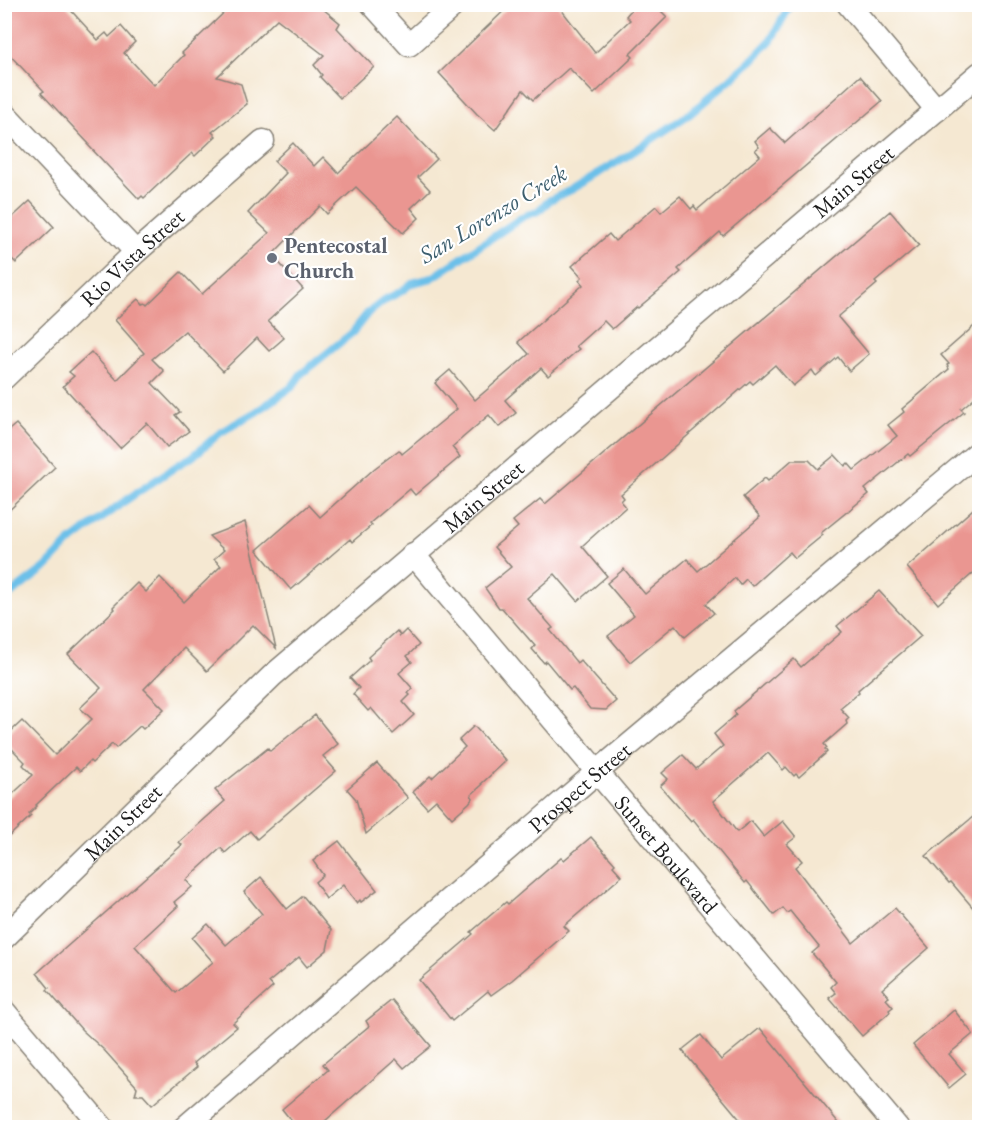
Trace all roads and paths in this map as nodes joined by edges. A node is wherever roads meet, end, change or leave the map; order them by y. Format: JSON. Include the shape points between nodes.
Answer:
{"nodes":[{"id":1,"x":372,"y":4,"type":"edge"},
{"id":2,"x":455,"y":4,"type":"edge"},
{"id":3,"x":848,"y":4,"type":"edge"},
{"id":4,"x":980,"y":73,"type":"edge"},
{"id":5,"x":937,"y":110,"type":"junction"},
{"id":6,"x":4,"y":113,"type":"edge"},
{"id":7,"x":263,"y":141,"type":"dead end"},
{"id":8,"x":136,"y":252,"type":"junction"},
{"id":9,"x":4,"y":378,"type":"edge"},
{"id":10,"x":980,"y":451,"type":"edge"},
{"id":11,"x":414,"y":554,"type":"junction"},
{"id":12,"x":598,"y":771,"type":"junction"},
{"id":13,"x":4,"y":938,"type":"edge"},
{"id":14,"x":4,"y":1011,"type":"edge"},
{"id":15,"x":103,"y":1128,"type":"edge"},
{"id":16,"x":184,"y":1128,"type":"edge"},
{"id":17,"x":898,"y":1128,"type":"edge"}],
"edges":[{"from":1,"to":2,"type":"street","via":[[408,45]]},
{"from":3,"to":5,"type":"street"},
{"from":4,"to":5,"type":"street","name":"Main Street"},
{"from":5,"to":11,"type":"street","name":"Main Street"},
{"from":6,"to":8,"type":"street"},
{"from":7,"to":8,"type":"street","name":"Rio Vista Street"},
{"from":8,"to":9,"type":"street","name":"Rio Vista Street"},
{"from":10,"to":12,"type":"street","name":"Prospect Street"},
{"from":11,"to":12,"type":"street","name":"Sunset Boulevard"},
{"from":11,"to":13,"type":"street","name":"Main Street","via":[[272,676]]},
{"from":12,"to":16,"type":"street","name":"Prospect Street"},
{"from":12,"to":17,"type":"street","name":"Sunset Boulevard"},
{"from":14,"to":15,"type":"street"}]}
